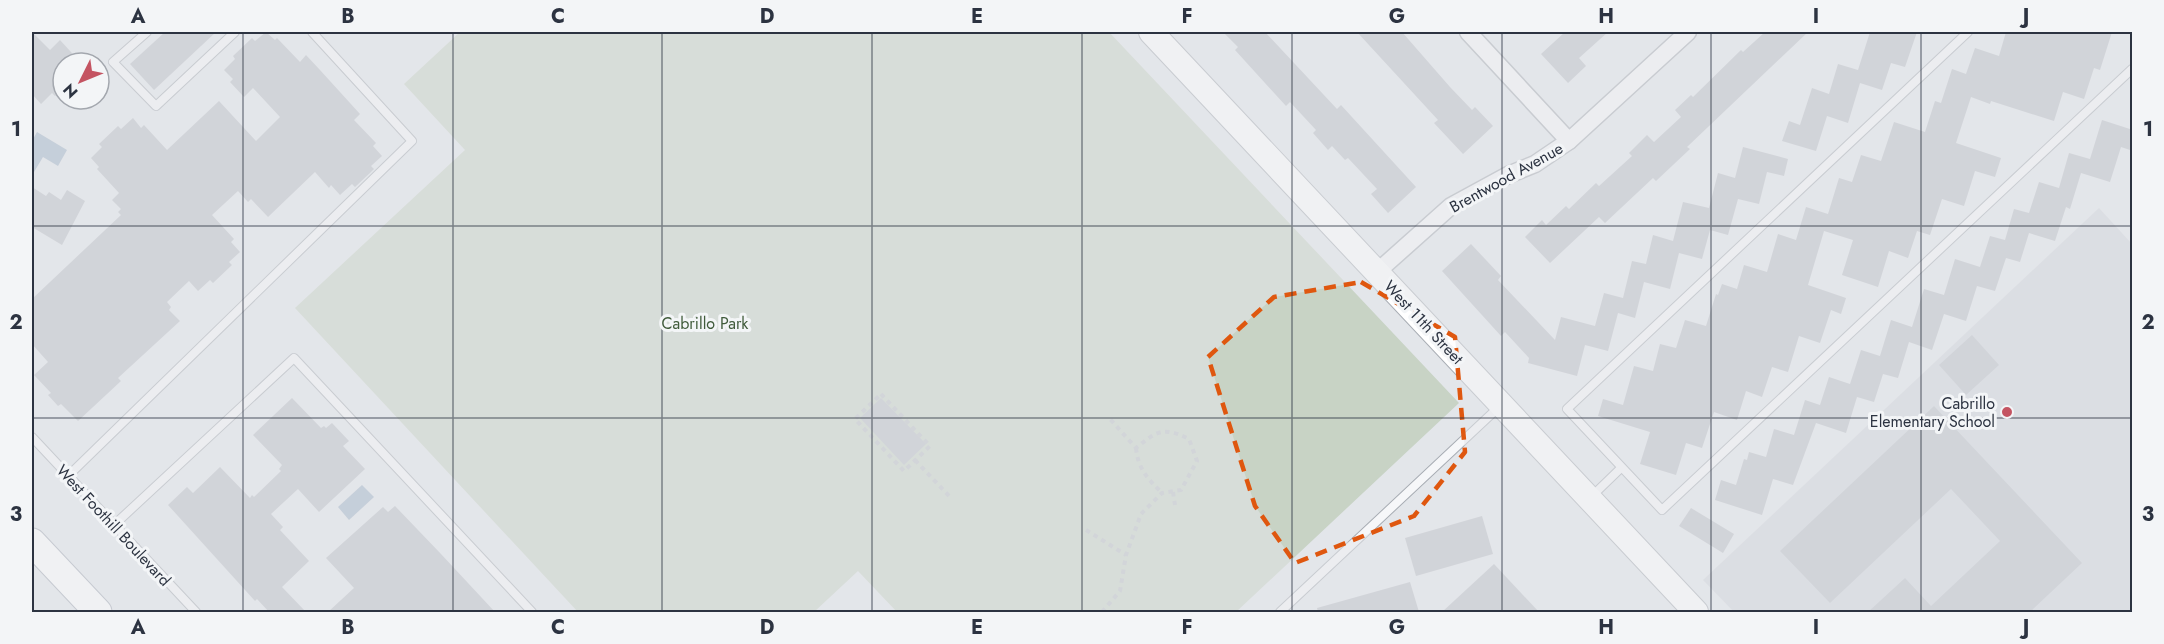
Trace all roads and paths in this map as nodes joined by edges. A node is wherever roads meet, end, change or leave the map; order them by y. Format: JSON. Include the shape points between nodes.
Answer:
{"nodes":[{"id":1,"x":147,"y":32,"type":"edge"},
{"id":2,"x":235,"y":32,"type":"edge"},
{"id":3,"x":312,"y":32,"type":"edge"},
{"id":4,"x":1150,"y":32,"type":"edge"},
{"id":5,"x":1468,"y":32,"type":"edge"},
{"id":6,"x":1688,"y":32,"type":"edge"},
{"id":7,"x":1968,"y":32,"type":"edge"},
{"id":8,"x":2133,"y":69,"type":"edge"},
{"id":9,"x":1569,"y":141,"type":"junction"},
{"id":10,"x":1377,"y":272,"type":"junction"},
{"id":11,"x":1501,"y":405,"type":"junction"},
{"id":12,"x":1110,"y":419,"type":"dead end"},
{"id":13,"x":32,"y":437,"type":"edge"},
{"id":14,"x":1136,"y":448,"type":"junction"},
{"id":15,"x":915,"y":460,"type":"junction"},
{"id":16,"x":1622,"y":468,"type":"junction"},
{"id":17,"x":68,"y":476,"type":"junction"},
{"id":18,"x":1173,"y":492,"type":"junction"},
{"id":19,"x":1162,"y":493,"type":"junction"},
{"id":20,"x":949,"y":496,"type":"dead end"},
{"id":21,"x":1590,"y":498,"type":"junction"},
{"id":22,"x":1175,"y":505,"type":"dead end"},
{"id":23,"x":114,"y":525,"type":"junction"},
{"id":24,"x":1086,"y":530,"type":"dead end"},
{"id":25,"x":32,"y":542,"type":"edge"},
{"id":26,"x":1126,"y":555,"type":"junction"},
{"id":27,"x":87,"y":609,"type":"edge"},
{"id":28,"x":196,"y":612,"type":"edge"},
{"id":29,"x":532,"y":612,"type":"edge"},
{"id":30,"x":1102,"y":612,"type":"edge"},
{"id":31,"x":1280,"y":612,"type":"edge"},
{"id":32,"x":1696,"y":612,"type":"edge"}],
"edges":[{"from":1,"to":2,"type":"lane","via":[[113,62],[156,106]]},
{"from":3,"to":17,"type":"lane","via":[[412,141]]},
{"from":4,"to":10,"type":"street","name":"West 11th Street"},
{"from":5,"to":9,"type":"street"},
{"from":6,"to":9,"type":"street","name":"Brentwood Avenue"},
{"from":7,"to":16,"type":"lane","via":[[1567,409]]},
{"from":8,"to":16,"type":"lane","via":[[1662,510]]},
{"from":9,"to":10,"type":"street","name":"Brentwood Avenue","via":[[1535,164],[1451,206]]},
{"from":10,"to":11,"type":"street","name":"West 11th Street"},
{"from":11,"to":21,"type":"street","name":"West 11th Street"},
{"from":11,"to":31,"type":"lane"},
{"from":12,"to":14,"type":"path"},
{"from":13,"to":17,"type":"lane","name":"West Foothill Boulevard"},
{"from":14,"to":18,"type":"path","via":[[1161,431],[1172,430],[1189,439],[1197,461],[1181,490]]},
{"from":14,"to":19,"type":"path","via":[[1137,463]]},
{"from":15,"to":15,"type":"path","via":[[904,471],[855,418],[881,394],[930,446]]},
{"from":15,"to":20,"type":"path"},
{"from":16,"to":21,"type":"lane"},
{"from":17,"to":23,"type":"lane","name":"West Foothill Boulevard"},
{"from":18,"to":19,"type":"path"},
{"from":18,"to":22,"type":"path"},
{"from":19,"to":26,"type":"path","via":[[1141,513]]},
{"from":21,"to":32,"type":"street","name":"West 11th Street"},
{"from":23,"to":28,"type":"lane","name":"West Foothill Boulevard"},
{"from":23,"to":29,"type":"lane","via":[[294,358]]},
{"from":24,"to":26,"type":"path"},
{"from":25,"to":27,"type":"main road"},
{"from":26,"to":30,"type":"path","via":[[1120,591]]}]}
